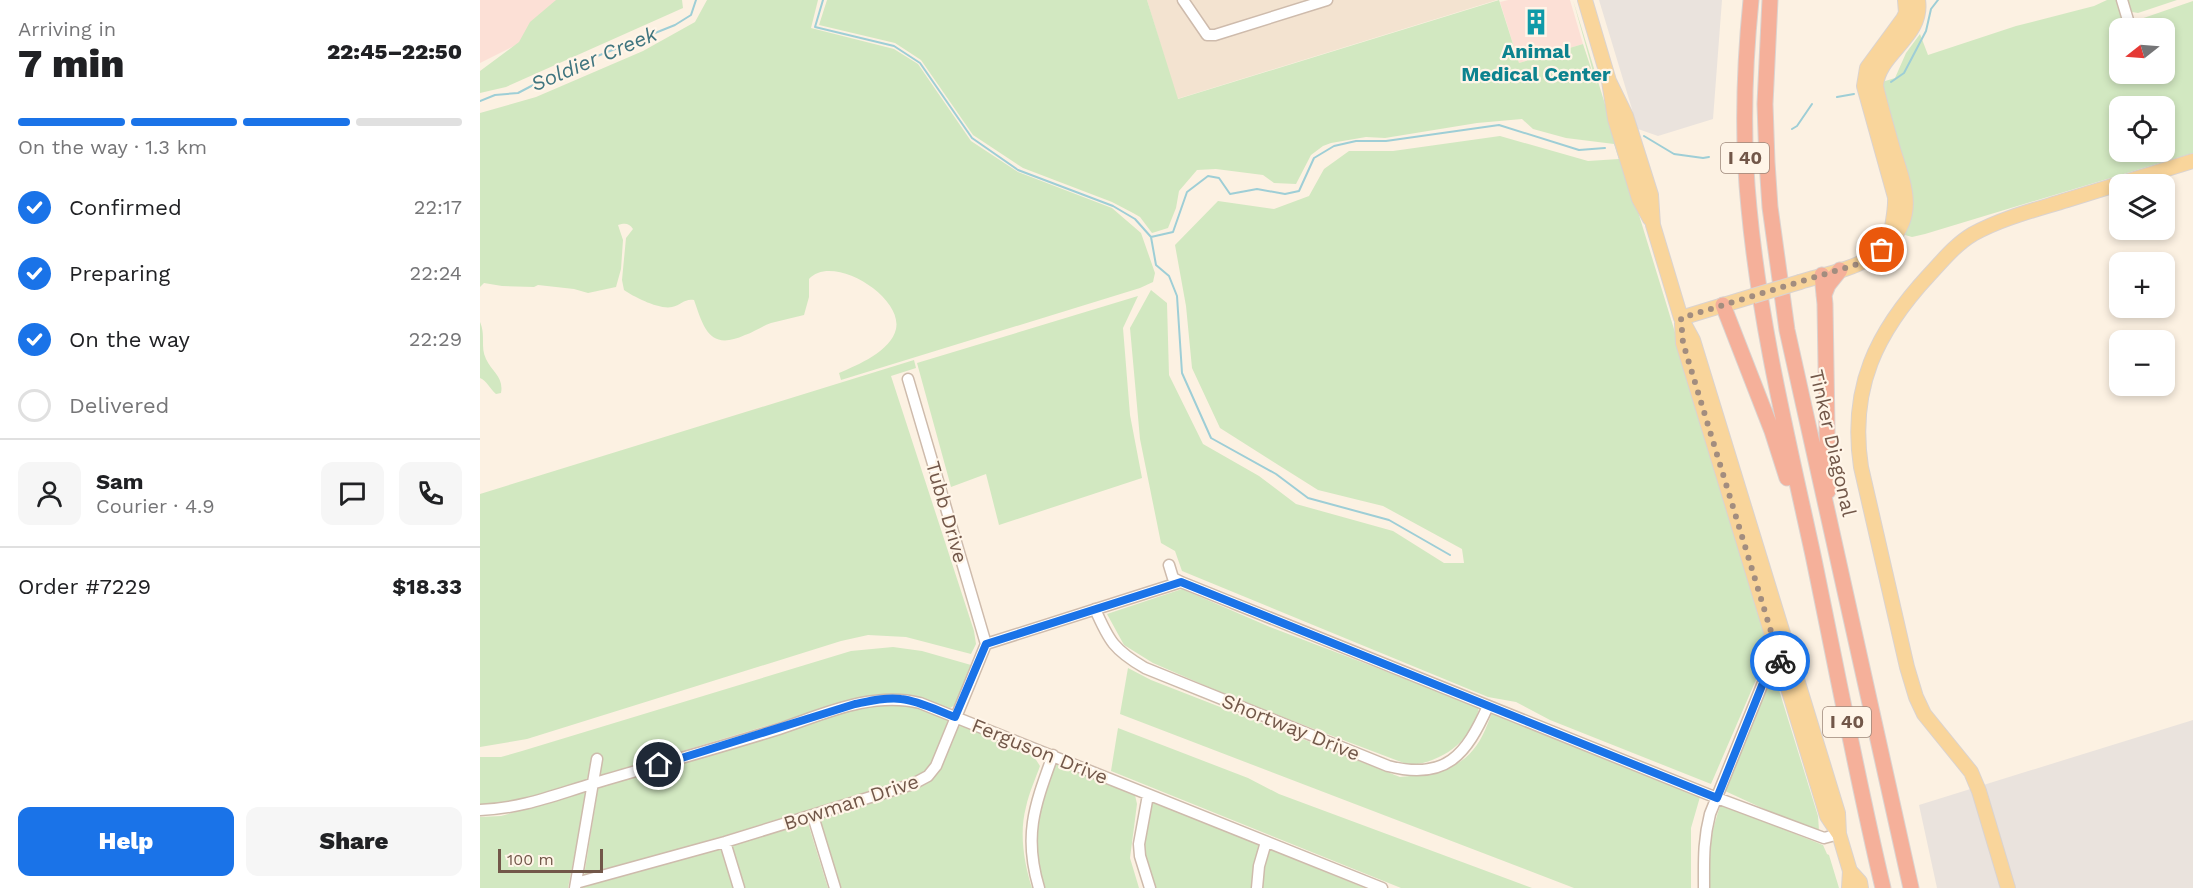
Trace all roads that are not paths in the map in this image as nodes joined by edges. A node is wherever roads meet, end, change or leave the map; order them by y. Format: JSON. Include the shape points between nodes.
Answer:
{"nodes":[{"id":1,"x":1183,"y":0,"type":"edge"},
{"id":2,"x":1327,"y":0,"type":"edge"},
{"id":3,"x":1585,"y":0,"type":"edge"},
{"id":4,"x":1745,"y":0,"type":"edge"},
{"id":5,"x":1751,"y":0,"type":"edge"},
{"id":6,"x":1770,"y":0,"type":"edge"},
{"id":7,"x":1905,"y":0,"type":"edge"},
{"id":8,"x":1918,"y":0,"type":"edge"},
{"id":9,"x":2122,"y":0,"type":"edge"},
{"id":10,"x":2127,"y":18,"type":"edge"},
{"id":11,"x":1746,"y":46,"type":"junction"},
{"id":12,"x":1886,"y":142,"type":"junction"},
{"id":13,"x":2193,"y":162,"type":"edge"},
{"id":14,"x":1840,"y":270,"type":"junction"},
{"id":15,"x":1822,"y":275,"type":"junction"},
{"id":16,"x":1824,"y":296,"type":"junction"},
{"id":17,"x":1730,"y":303,"type":"junction"},
{"id":18,"x":1681,"y":318,"type":"junction"},
{"id":19,"x":908,"y":380,"type":"dead end"},
{"id":20,"x":1829,"y":518,"type":"junction"},
{"id":21,"x":1813,"y":555,"type":"junction"},
{"id":22,"x":1168,"y":565,"type":"dead end"},
{"id":23,"x":1181,"y":582,"type":"junction"},
{"id":24,"x":1095,"y":609,"type":"junction"},
{"id":25,"x":986,"y":644,"type":"junction"},
{"id":26,"x":1785,"y":658,"type":"junction"},
{"id":27,"x":1488,"y":706,"type":"junction"},
{"id":28,"x":955,"y":717,"type":"junction"},
{"id":29,"x":1053,"y":755,"type":"junction"},
{"id":30,"x":597,"y":759,"type":"dead end"},
{"id":31,"x":593,"y":783,"type":"junction"},
{"id":32,"x":1148,"y":795,"type":"junction"},
{"id":33,"x":1717,"y":798,"type":"junction"},
{"id":34,"x":480,"y":810,"type":"edge"},
{"id":35,"x":813,"y":816,"type":"junction"},
{"id":36,"x":1839,"y":834,"type":"junction"},
{"id":37,"x":725,"y":842,"type":"junction"},
{"id":38,"x":1266,"y":842,"type":"junction"},
{"id":39,"x":1850,"y":871,"type":"junction"},
{"id":40,"x":575,"y":885,"type":"edge"},
{"id":41,"x":739,"y":888,"type":"edge"},
{"id":42,"x":835,"y":888,"type":"edge"},
{"id":43,"x":1039,"y":888,"type":"edge"},
{"id":44,"x":1150,"y":888,"type":"edge"},
{"id":45,"x":1257,"y":888,"type":"edge"},
{"id":46,"x":1383,"y":888,"type":"edge"},
{"id":47,"x":1704,"y":888,"type":"edge"},
{"id":48,"x":1849,"y":888,"type":"edge"},
{"id":49,"x":1861,"y":888,"type":"edge"},
{"id":50,"x":1883,"y":888,"type":"edge"},
{"id":51,"x":1911,"y":888,"type":"edge"},
{"id":52,"x":2008,"y":888,"type":"edge"}],
"edges":[{"from":1,"to":2,"type":"street","via":[[1207,35]]},
{"from":3,"to":18,"type":"main road","via":[[1639,199],[1653,225]]},
{"from":4,"to":11,"type":"highway"},
{"from":5,"to":11,"type":"highway","number":"I 40"},
{"from":6,"to":20,"type":"highway","name":"Tinker Diagonal","number":"I 40","via":[[1765,104],[1770,207],[1787,330]]},
{"from":7,"to":12,"type":"main road","via":[[1903,20],[1865,76],[1864,86]]},
{"from":8,"to":12,"type":"main road","via":[[1915,26],[1876,78]]},
{"from":9,"to":10,"type":"street"},
{"from":11,"to":21,"type":"highway","number":"I 40","via":[[1745,161],[1756,270],[1777,393]]},
{"from":12,"to":14,"type":"main road","via":[[1896,209],[1891,240],[1871,258]]},
{"from":13,"to":52,"type":"main road","via":[[1992,224],[1970,236],[1922,282],[1888,328],[1863,383],[1857,443],[1907,667],[1924,714],[1971,772]]},
{"from":14,"to":15,"type":"main road"},
{"from":14,"to":16,"type":"highway"},
{"from":15,"to":16,"type":"highway"},
{"from":15,"to":17,"type":"main road","bridge":true},
{"from":16,"to":20,"type":"highway"},
{"from":17,"to":18,"type":"main road"},
{"from":17,"to":21,"type":"highway"},
{"from":18,"to":26,"type":"main road","via":[[1694,340]]},
{"from":19,"to":25,"type":"street","name":"Tubb Drive"},
{"from":20,"to":51,"type":"highway","name":"Tinker Diagonal","number":"I 40"},
{"from":21,"to":50,"type":"highway","number":"I 40"},
{"from":22,"to":23,"type":"street","via":[[1173,578]]},
{"from":23,"to":24,"type":"street"},
{"from":23,"to":27,"type":"street"},
{"from":24,"to":25,"type":"street"},
{"from":24,"to":27,"type":"street","name":"Shortway Drive","via":[[1104,630],[1122,654],[1145,668],[1407,771],[1428,770],[1462,752]]},
{"from":25,"to":28,"type":"street","name":"Bowman Drive"},
{"from":26,"to":33,"type":"street","via":[[1769,668]]},
{"from":26,"to":36,"type":"main road","via":[[1838,813]]},
{"from":27,"to":33,"type":"street"},
{"from":28,"to":29,"type":"street","name":"Ferguson Drive"},
{"from":28,"to":31,"type":"street","name":"Ferguson Drive","via":[[901,699],[855,704]]},
{"from":28,"to":35,"type":"street","name":"Bowman Drive","via":[[936,766],[928,776]]},
{"from":29,"to":32,"type":"street","name":"Ferguson Drive"},
{"from":29,"to":43,"type":"street","via":[[1031,827]]},
{"from":30,"to":31,"type":"street"},
{"from":31,"to":34,"type":"street","name":"Ferguson Drive","via":[[522,806]]},
{"from":31,"to":40,"type":"street"},
{"from":32,"to":38,"type":"street","name":"Ferguson Drive"},
{"from":32,"to":44,"type":"street","via":[[1139,844]]},
{"from":33,"to":36,"type":"street","via":[[1824,838]]},
{"from":33,"to":47,"type":"street","via":[[1705,834]]},
{"from":35,"to":37,"type":"street","name":"Bowman Drive"},
{"from":35,"to":42,"type":"street"},
{"from":36,"to":39,"type":"main road"},
{"from":37,"to":40,"type":"street","name":"Bowman Drive"},
{"from":37,"to":41,"type":"street"},
{"from":38,"to":45,"type":"street"},
{"from":38,"to":46,"type":"street","name":"Ferguson Drive"},
{"from":39,"to":48,"type":"main road"},
{"from":39,"to":49,"type":"main road"}]}
